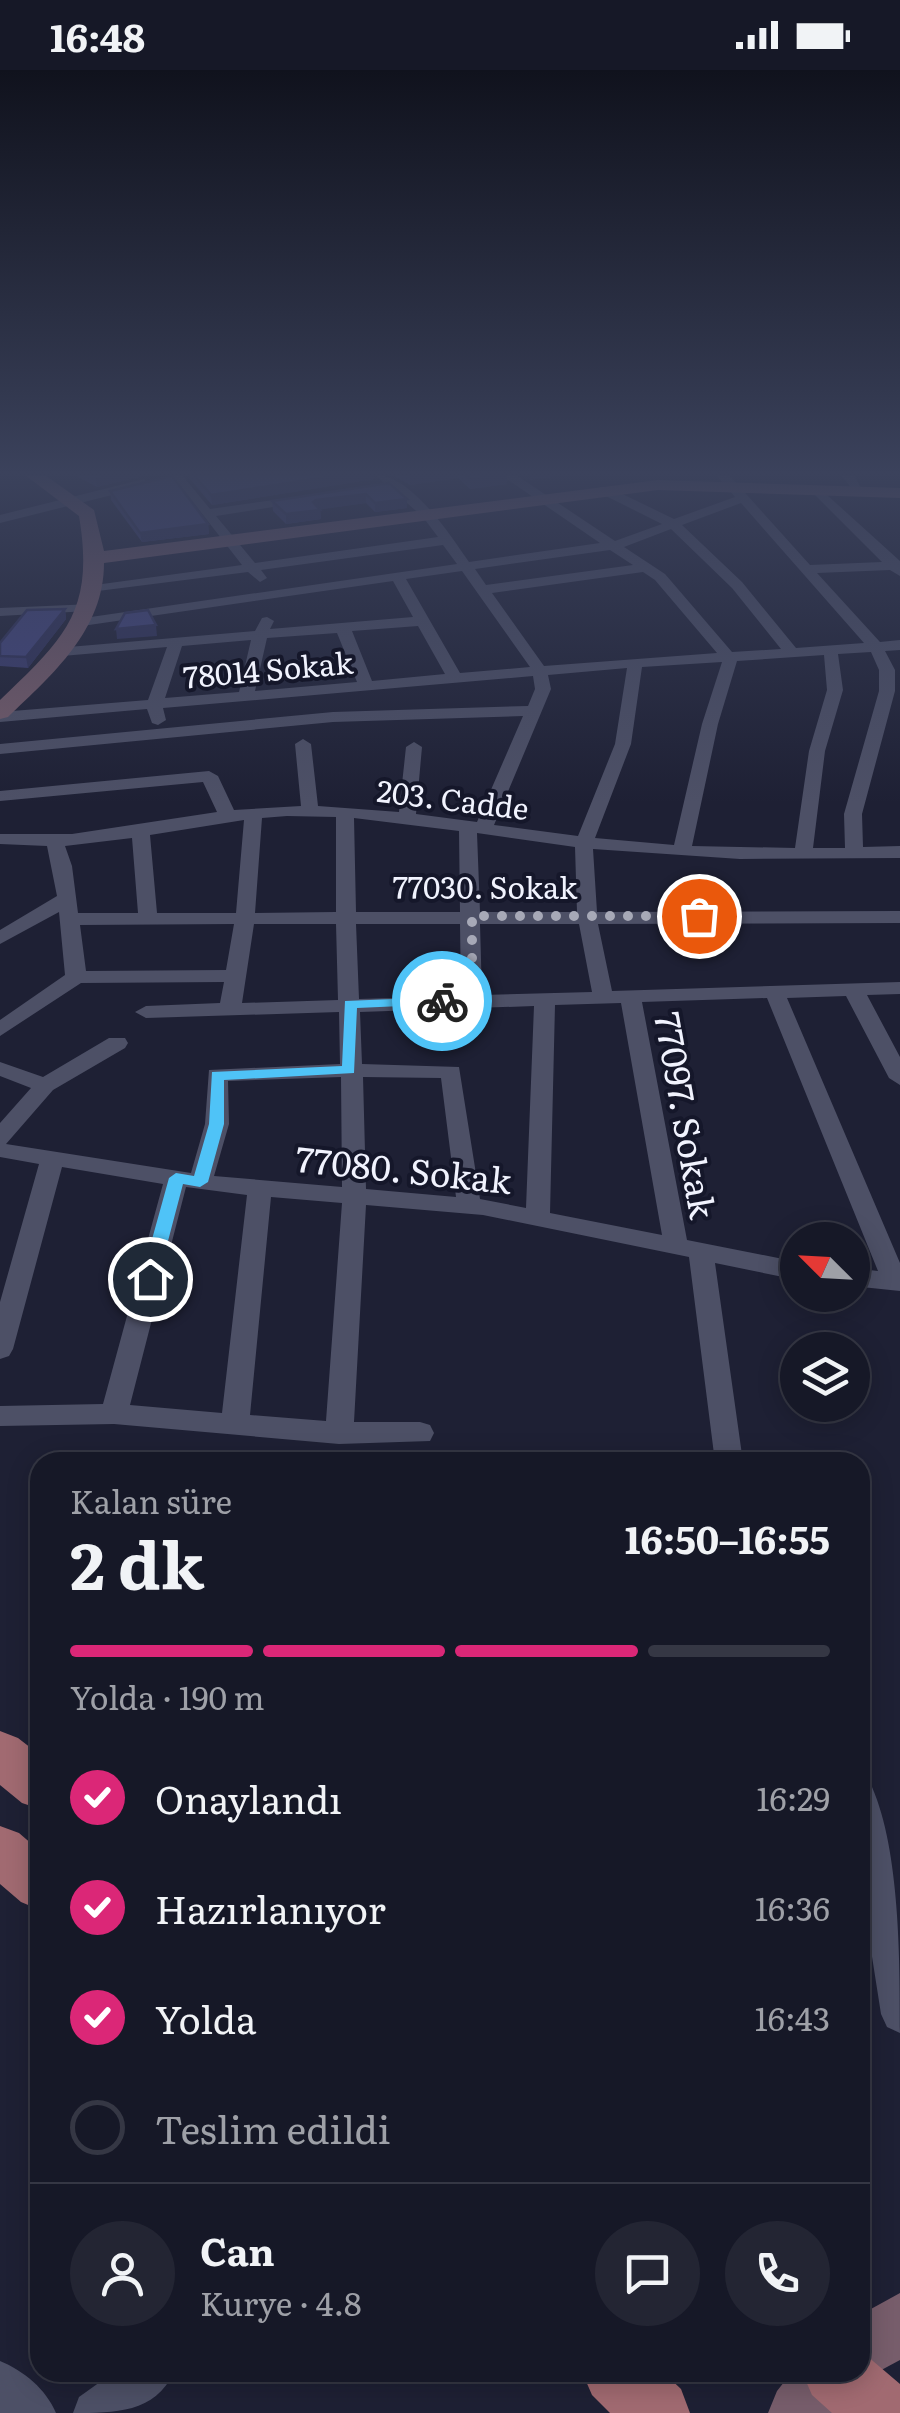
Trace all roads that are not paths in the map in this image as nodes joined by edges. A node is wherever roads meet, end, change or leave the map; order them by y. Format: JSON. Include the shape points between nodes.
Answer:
{"nodes":[{"id":1,"x":92,"y":584,"type":"edge"},
{"id":2,"x":181,"y":584,"type":"edge"},
{"id":3,"x":265,"y":584,"type":"edge"},
{"id":4,"x":350,"y":584,"type":"edge"},
{"id":5,"x":402,"y":584,"type":"edge"},
{"id":6,"x":480,"y":584,"type":"edge"},
{"id":7,"x":524,"y":584,"type":"edge"},
{"id":8,"x":664,"y":584,"type":"edge"},
{"id":9,"x":735,"y":584,"type":"edge"},
{"id":10,"x":820,"y":584,"type":"edge"},
{"id":11,"x":484,"y":590,"type":"junction"},
{"id":12,"x":275,"y":596,"type":"junction"},
{"id":13,"x":88,"y":606,"type":"junction"},
{"id":14,"x":0,"y":612,"type":"edge"},
{"id":15,"x":424,"y":621,"type":"junction"},
{"id":16,"x":343,"y":628,"type":"junction"},
{"id":17,"x":260,"y":634,"type":"junction"},
{"id":18,"x":175,"y":644,"type":"junction"},
{"id":19,"x":900,"y":645,"type":"edge"},
{"id":20,"x":876,"y":647,"type":"junction"},
{"id":21,"x":830,"y":650,"type":"junction"},
{"id":22,"x":62,"y":652,"type":"junction"},
{"id":23,"x":793,"y":654,"type":"junction"},
{"id":24,"x":730,"y":659,"type":"junction"},
{"id":25,"x":635,"y":663,"type":"junction"},
{"id":26,"x":540,"y":671,"type":"junction"},
{"id":27,"x":456,"y":680,"type":"junction"},
{"id":28,"x":367,"y":688,"type":"junction"},
{"id":29,"x":246,"y":698,"type":"junction"},
{"id":30,"x":154,"y":706,"type":"junction"},
{"id":31,"x":533,"y":712,"type":"junction"},
{"id":32,"x":0,"y":715,"type":"edge"},
{"id":33,"x":163,"y":735,"type":"junction"},
{"id":34,"x":303,"y":744,"type":"dead end"},
{"id":35,"x":414,"y":747,"type":"dead end"},
{"id":36,"x":0,"y":749,"type":"edge"},
{"id":37,"x":0,"y":796,"type":"edge"},
{"id":38,"x":310,"y":812,"type":"junction"},
{"id":39,"x":345,"y":812,"type":"junction"},
{"id":40,"x":253,"y":815,"type":"junction"},
{"id":41,"x":228,"y":817,"type":"junction"},
{"id":42,"x":406,"y":819,"type":"junction"},
{"id":43,"x":476,"y":828,"type":"junction"},
{"id":44,"x":140,"y":830,"type":"junction"},
{"id":45,"x":0,"y":839,"type":"edge"},
{"id":46,"x":28,"y":842,"type":"junction"},
{"id":47,"x":55,"y":842,"type":"junction"},
{"id":48,"x":584,"y":842,"type":"junction"},
{"id":49,"x":682,"y":851,"type":"junction"},
{"id":50,"x":900,"y":852,"type":"edge"},
{"id":51,"x":854,"y":853,"type":"junction"},
{"id":52,"x":803,"y":854,"type":"junction"},
{"id":53,"x":0,"y":858,"type":"edge"},
{"id":54,"x":69,"y":908,"type":"junction"},
{"id":55,"x":344,"y":916,"type":"junction"},
{"id":56,"x":472,"y":916,"type":"junction"},
{"id":57,"x":587,"y":916,"type":"junction"},
{"id":58,"x":900,"y":916,"type":"edge"},
{"id":59,"x":246,"y":917,"type":"junction"},
{"id":60,"x":148,"y":918,"type":"junction"},
{"id":61,"x":0,"y":938,"type":"edge"},
{"id":62,"x":236,"y":976,"type":"junction"},
{"id":63,"x":76,"y":977,"type":"junction"},
{"id":64,"x":900,"y":988,"type":"edge"},
{"id":65,"x":853,"y":989,"type":"junction"},
{"id":66,"x":774,"y":991,"type":"junction"},
{"id":67,"x":630,"y":995,"type":"junction"},
{"id":68,"x":603,"y":996,"type":"junction"},
{"id":69,"x":544,"y":998,"type":"junction"},
{"id":70,"x":472,"y":1000,"type":"junction"},
{"id":71,"x":350,"y":1004,"type":"junction"},
{"id":72,"x":230,"y":1009,"type":"junction"},
{"id":73,"x":146,"y":1012,"type":"dead end"},
{"id":74,"x":0,"y":1030,"type":"edge"},
{"id":75,"x":117,"y":1043,"type":"dead end"},
{"id":76,"x":0,"y":1069,"type":"edge"},
{"id":77,"x":349,"y":1070,"type":"junction"},
{"id":78,"x":900,"y":1078,"type":"edge"},
{"id":79,"x":46,"y":1086,"type":"junction"},
{"id":80,"x":0,"y":1138,"type":"edge"},
{"id":81,"x":0,"y":1150,"type":"edge"},
{"id":82,"x":54,"y":1157,"type":"junction"},
{"id":83,"x":188,"y":1180,"type":"junction"},
{"id":84,"x":260,"y":1188,"type":"junction"},
{"id":85,"x":354,"y":1196,"type":"junction"},
{"id":86,"x":469,"y":1206,"type":"junction"},
{"id":87,"x":538,"y":1218,"type":"junction"},
{"id":88,"x":688,"y":1249,"type":"junction"},
{"id":89,"x":780,"y":1268,"type":"edge"},
{"id":90,"x":870,"y":1279,"type":"edge"},
{"id":91,"x":898,"y":1282,"type":"edge"},
{"id":92,"x":0,"y":1349,"type":"edge"},
{"id":93,"x":114,"y":1414,"type":"junction"},
{"id":94,"x":0,"y":1416,"type":"edge"},
{"id":95,"x":235,"y":1425,"type":"junction"},
{"id":96,"x":339,"y":1433,"type":"junction"},
{"id":97,"x":420,"y":1433,"type":"dead end"},
{"id":98,"x":727,"y":1452,"type":"edge"},
{"id":99,"x":0,"y":1754,"type":"edge"},
{"id":100,"x":30,"y":1778,"type":"edge"},
{"id":101,"x":870,"y":1834,"type":"edge"},
{"id":102,"x":0,"y":1851,"type":"edge"},
{"id":103,"x":30,"y":1876,"type":"edge"},
{"id":104,"x":900,"y":2014,"type":"edge"},
{"id":105,"x":900,"y":2324,"type":"edge"},
{"id":106,"x":870,"y":2345,"type":"edge"},
{"id":107,"x":138,"y":2382,"type":"edge"},
{"id":108,"x":625,"y":2382,"type":"edge"},
{"id":109,"x":825,"y":2382,"type":"edge"},
{"id":110,"x":846,"y":2382,"type":"edge"},
{"id":111,"x":0,"y":2383,"type":"edge"},
{"id":112,"x":34,"y":2413,"type":"edge"},
{"id":113,"x":95,"y":2413,"type":"edge"},
{"id":114,"x":657,"y":2413,"type":"edge"},
{"id":115,"x":799,"y":2413,"type":"edge"},
{"id":116,"x":884,"y":2413,"type":"edge"}],
"edges":[{"from":1,"to":13,"type":"street"},
{"from":2,"to":13,"type":"street"},
{"from":3,"to":12,"type":"street"},
{"from":4,"to":12,"type":"street"},
{"from":5,"to":15,"type":"street"},
{"from":6,"to":11,"type":"street"},
{"from":7,"to":11,"type":"street"},
{"from":8,"to":24,"type":"street"},
{"from":9,"to":23,"type":"street"},
{"from":10,"to":20,"type":"street"},
{"from":11,"to":26,"type":"street"},
{"from":12,"to":13,"type":"street"},
{"from":12,"to":17,"type":"street"},
{"from":13,"to":14,"type":"street"},
{"from":13,"to":22,"type":"street"},
{"from":15,"to":16,"type":"street"},
{"from":15,"to":27,"type":"street"},
{"from":16,"to":17,"type":"street"},
{"from":16,"to":28,"type":"street"},
{"from":17,"to":18,"type":"street"},
{"from":17,"to":29,"type":"street"},
{"from":18,"to":22,"type":"street"},
{"from":18,"to":30,"type":"street"},
{"from":19,"to":20,"type":"street","name":"78014 Sokak"},
{"from":20,"to":21,"type":"street","name":"78014 Sokak"},
{"from":20,"to":51,"type":"street","via":[[888,670],[887,691],[853,814]]},
{"from":21,"to":23,"type":"street","name":"78014 Sokak"},
{"from":21,"to":52,"type":"street","via":[[836,694],[817,751]]},
{"from":22,"to":32,"type":"street"},
{"from":23,"to":24,"type":"street","name":"78014 Sokak"},
{"from":24,"to":25,"type":"street","name":"78014 Sokak"},
{"from":24,"to":49,"type":"street"},
{"from":25,"to":26,"type":"street","name":"78014 Sokak"},
{"from":25,"to":48,"type":"street","via":[[623,744]]},
{"from":26,"to":27,"type":"street","name":"78014 Sokak"},
{"from":26,"to":31,"type":"street","via":[[543,688]]},
{"from":27,"to":28,"type":"street","name":"78014 Sokak"},
{"from":28,"to":29,"type":"street","name":"78014 Sokak"},
{"from":29,"to":30,"type":"street","name":"78014 Sokak"},
{"from":30,"to":32,"type":"street","name":"78014 Sokak"},
{"from":30,"to":33,"type":"street"},
{"from":31,"to":33,"type":"street","via":[[364,713]]},
{"from":31,"to":43,"type":"street"},
{"from":33,"to":36,"type":"street"},
{"from":34,"to":38,"type":"street"},
{"from":35,"to":42,"type":"street"},
{"from":37,"to":41,"type":"street","via":[[209,776]]},
{"from":38,"to":39,"type":"street","name":"203. Cadde"},
{"from":38,"to":40,"type":"street","name":"203. Cadde"},
{"from":39,"to":42,"type":"street","name":"203. Cadde"},
{"from":39,"to":55,"type":"street"},
{"from":40,"to":41,"type":"street","name":"203. Cadde"},
{"from":40,"to":59,"type":"street"},
{"from":41,"to":44,"type":"street","name":"203. Cadde"},
{"from":42,"to":43,"type":"street","name":"203. Cadde"},
{"from":43,"to":48,"type":"street","name":"203. Cadde"},
{"from":43,"to":56,"type":"street"},
{"from":44,"to":47,"type":"street","name":"203. Cadde"},
{"from":44,"to":60,"type":"street"},
{"from":45,"to":46,"type":"street","name":"203. Cadde"},
{"from":46,"to":47,"type":"street","name":"203. Cadde"},
{"from":46,"to":53,"type":"street"},
{"from":47,"to":54,"type":"street"},
{"from":48,"to":49,"type":"street","name":"203. Cadde"},
{"from":48,"to":57,"type":"street","name":"77097. Sokak"},
{"from":49,"to":52,"type":"street","name":"203. Cadde"},
{"from":50,"to":51,"type":"street","name":"203. Cadde"},
{"from":51,"to":52,"type":"street","name":"203. Cadde"},
{"from":54,"to":60,"type":"street","name":"77030. Sokak"},
{"from":54,"to":61,"type":"street"},
{"from":54,"to":63,"type":"street"},
{"from":55,"to":56,"type":"street","name":"77030. Sokak"},
{"from":55,"to":59,"type":"street","name":"77030. Sokak"},
{"from":55,"to":71,"type":"street"},
{"from":56,"to":57,"type":"street","name":"77030. Sokak"},
{"from":56,"to":70,"type":"street"},
{"from":57,"to":58,"type":"street","name":"77030. Sokak"},
{"from":57,"to":68,"type":"street","name":"77097. Sokak"},
{"from":59,"to":60,"type":"street","name":"77030. Sokak"},
{"from":59,"to":62,"type":"street"},
{"from":62,"to":63,"type":"street"},
{"from":62,"to":72,"type":"street"},
{"from":63,"to":74,"type":"street"},
{"from":64,"to":65,"type":"street"},
{"from":65,"to":66,"type":"street"},
{"from":65,"to":78,"type":"street"},
{"from":66,"to":67,"type":"street"},
{"from":66,"to":91,"type":"street"},
{"from":67,"to":68,"type":"street"},
{"from":67,"to":88,"type":"street","name":"77097. Sokak"},
{"from":68,"to":69,"type":"street"},
{"from":69,"to":70,"type":"street"},
{"from":69,"to":87,"type":"street"},
{"from":70,"to":71,"type":"street"},
{"from":71,"to":72,"type":"street"},
{"from":71,"to":77,"type":"street"},
{"from":72,"to":73,"type":"street"},
{"from":75,"to":79,"type":"street"},
{"from":76,"to":79,"type":"street"},
{"from":77,"to":83,"type":"street","via":[[217,1076],[217,1124]]},
{"from":77,"to":85,"type":"street"},
{"from":77,"to":86,"type":"street","via":[[450,1072]]},
{"from":79,"to":80,"type":"street"},
{"from":81,"to":82,"type":"street","name":"77080. Sokak"},
{"from":82,"to":83,"type":"street","name":"77080. Sokak"},
{"from":82,"to":92,"type":"street"},
{"from":83,"to":84,"type":"street","name":"77080. Sokak"},
{"from":83,"to":93,"type":"street"},
{"from":84,"to":85,"type":"street","name":"77080. Sokak"},
{"from":84,"to":95,"type":"street"},
{"from":85,"to":86,"type":"street","name":"77080. Sokak"},
{"from":85,"to":96,"type":"street"},
{"from":86,"to":87,"type":"street","name":"77080. Sokak"},
{"from":87,"to":88,"type":"street","name":"77080. Sokak"},
{"from":88,"to":89,"type":"street","name":"77080. Sokak"},
{"from":88,"to":98,"type":"street","name":"77097. Sokak"},
{"from":90,"to":91,"type":"street"},
{"from":93,"to":94,"type":"street"},
{"from":93,"to":95,"type":"street"},
{"from":95,"to":96,"type":"street"},
{"from":96,"to":97,"type":"street"},
{"from":99,"to":100,"type":"main road"},
{"from":101,"to":104,"type":"street"},
{"from":102,"to":103,"type":"main road"},
{"from":105,"to":106,"type":"street"},
{"from":107,"to":113,"type":"street"},
{"from":108,"to":114,"type":"main road"},
{"from":109,"to":115,"type":"street"},
{"from":110,"to":116,"type":"main road"},
{"from":111,"to":112,"type":"street"}]}
